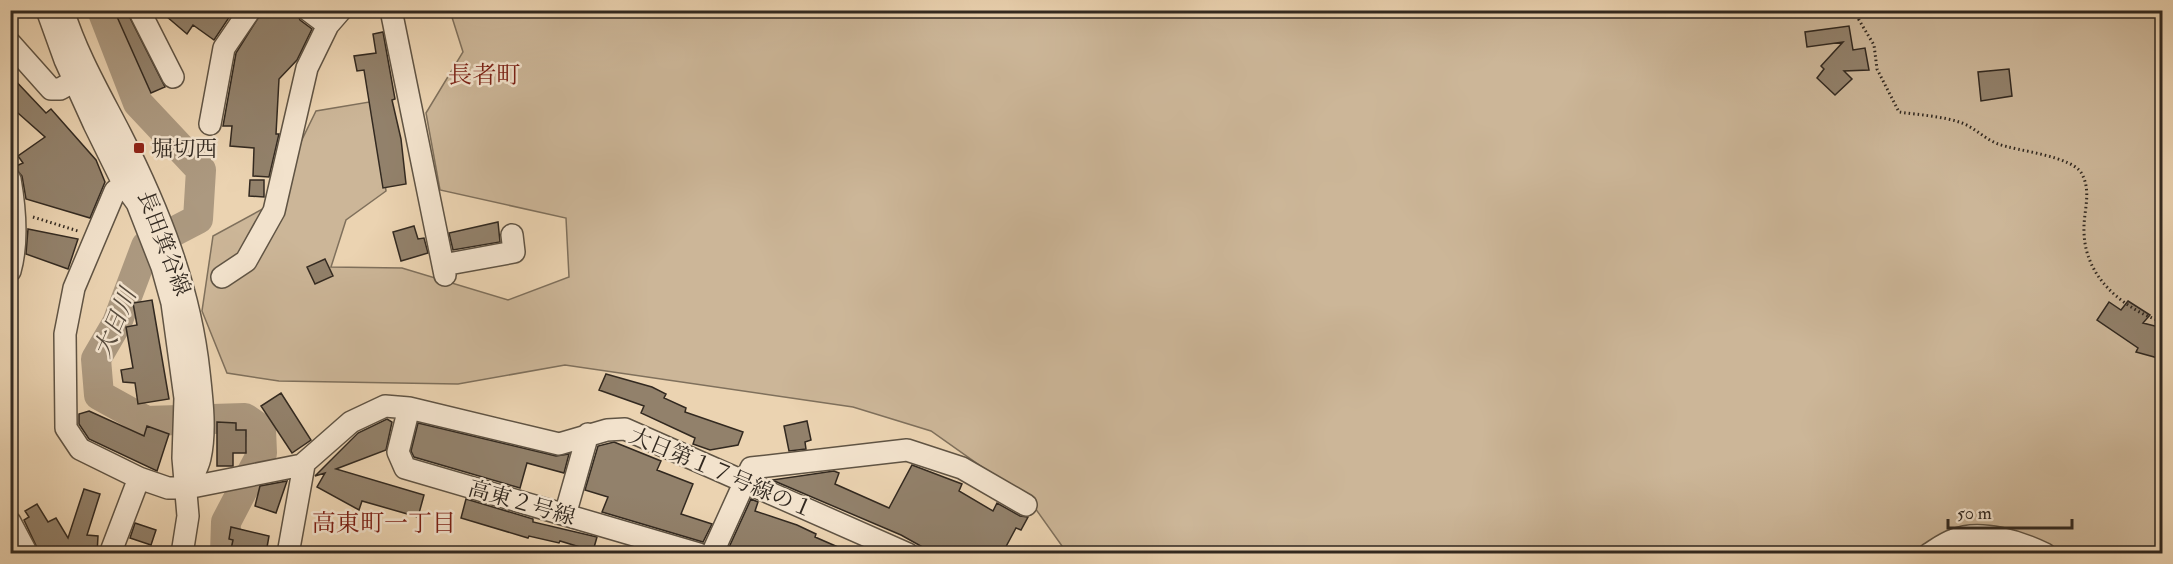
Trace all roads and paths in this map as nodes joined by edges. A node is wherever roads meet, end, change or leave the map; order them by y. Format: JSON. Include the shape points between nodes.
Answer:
{"nodes":[{"id":1,"x":47,"y":10,"type":"edge"},
{"id":2,"x":63,"y":10,"type":"edge"},
{"id":3,"x":139,"y":10,"type":"edge"},
{"id":4,"x":250,"y":10,"type":"edge"},
{"id":5,"x":308,"y":10,"type":"edge"},
{"id":6,"x":391,"y":10,"type":"edge"},
{"id":7,"x":1858,"y":10,"type":"edge"},
{"id":8,"x":335,"y":18,"type":"edge"},
{"id":9,"x":10,"y":43,"type":"edge"},
{"id":10,"x":81,"y":77,"type":"junction"},
{"id":11,"x":173,"y":77,"type":"dead end"},
{"id":12,"x":51,"y":89,"type":"junction"},
{"id":13,"x":94,"y":124,"type":"junction"},
{"id":14,"x":210,"y":124,"type":"dead end"},
{"id":15,"x":10,"y":179,"type":"edge"},
{"id":16,"x":131,"y":186,"type":"junction"},
{"id":17,"x":14,"y":200,"type":"junction"},
{"id":18,"x":512,"y":235,"type":"dead end"},
{"id":19,"x":96,"y":237,"type":"junction"},
{"id":20,"x":10,"y":272,"type":"edge"},
{"id":21,"x":222,"y":277,"type":"dead end"},
{"id":22,"x":2163,"y":322,"type":"edge"},
{"id":23,"x":409,"y":408,"type":"junction"},
{"id":24,"x":588,"y":434,"type":"junction"},
{"id":25,"x":303,"y":465,"type":"junction"},
{"id":26,"x":139,"y":478,"type":"junction"},
{"id":27,"x":744,"y":480,"type":"junction"},
{"id":28,"x":187,"y":488,"type":"junction"},
{"id":29,"x":1026,"y":505,"type":"dead end"},
{"id":30,"x":565,"y":515,"type":"junction"},
{"id":31,"x":10,"y":522,"type":"edge"},
{"id":32,"x":27,"y":554,"type":"edge"},
{"id":33,"x":110,"y":554,"type":"edge"},
{"id":34,"x":182,"y":554,"type":"edge"},
{"id":35,"x":288,"y":554,"type":"edge"},
{"id":36,"x":699,"y":554,"type":"edge"},
{"id":37,"x":712,"y":554,"type":"edge"},
{"id":38,"x":908,"y":554,"type":"edge"},
{"id":39,"x":1929,"y":554,"type":"edge"},
{"id":40,"x":2045,"y":554,"type":"edge"}],
"edges":[{"from":1,"to":10,"type":"street","name":"長田箕谷線"},
{"from":2,"to":10,"type":"street","name":"長田箕谷線"},
{"from":3,"to":11,"type":"street"},
{"from":4,"to":14,"type":"street","via":[[224,48]]},
{"from":5,"to":8,"type":"street"},
{"from":6,"to":18,"type":"street","via":[[444,270],[514,252]]},
{"from":7,"to":22,"type":"path","via":[[1859,20],[1874,45],[1877,69],[1899,112],[1962,123],[1997,144],[2070,163],[2082,172],[2088,192],[2084,231],[2092,264],[2103,284],[2134,311]]},
{"from":8,"to":21,"type":"street","via":[[307,68],[274,211],[246,261]]},
{"from":9,"to":12,"type":"street"},
{"from":10,"to":12,"type":"street"},
{"from":10,"to":13,"type":"street","name":"長田箕谷線"},
{"from":10,"to":16,"type":"street","name":"長田箕谷線"},
{"from":12,"to":13,"type":"street"},
{"from":13,"to":16,"type":"street","name":"長田箕谷線"},
{"from":15,"to":17,"type":"street"},
{"from":16,"to":19,"type":"street","via":[[115,190]]},
{"from":16,"to":28,"type":"street","name":"長田箕谷線","via":[[191,314],[193,434],[183,458]]},
{"from":17,"to":19,"type":"path","via":[[24,205],[25,214]]},
{"from":17,"to":20,"type":"street"},
{"from":19,"to":26,"type":"street","via":[[74,288],[65,334],[66,428],[80,449]]},
{"from":23,"to":24,"type":"street","name":"大日第１７号線の１","via":[[559,444]]},
{"from":23,"to":25,"type":"street","name":"大日第１７号線の１","via":[[385,406],[351,422]]},
{"from":23,"to":30,"type":"street","name":"高東２号線","via":[[398,452],[405,468]]},
{"from":24,"to":27,"type":"street","name":"大日第１７号線の１","via":[[625,429]]},
{"from":24,"to":30,"type":"street"},
{"from":25,"to":28,"type":"street"},
{"from":25,"to":35,"type":"street"},
{"from":26,"to":28,"type":"street","via":[[168,488]]},
{"from":26,"to":33,"type":"street"},
{"from":27,"to":29,"type":"street","via":[[751,468],[907,450],[962,468]]},
{"from":27,"to":37,"type":"street"},
{"from":27,"to":38,"type":"street","name":"大日第１７号線の１"},
{"from":28,"to":34,"type":"street","name":"長田箕谷線","via":[[188,516]]},
{"from":30,"to":36,"type":"street","name":"高東２号線"},
{"from":31,"to":32,"type":"street"},
{"from":39,"to":40,"type":"street","via":[[1955,539],[1975,536],[2028,546]]}]}
